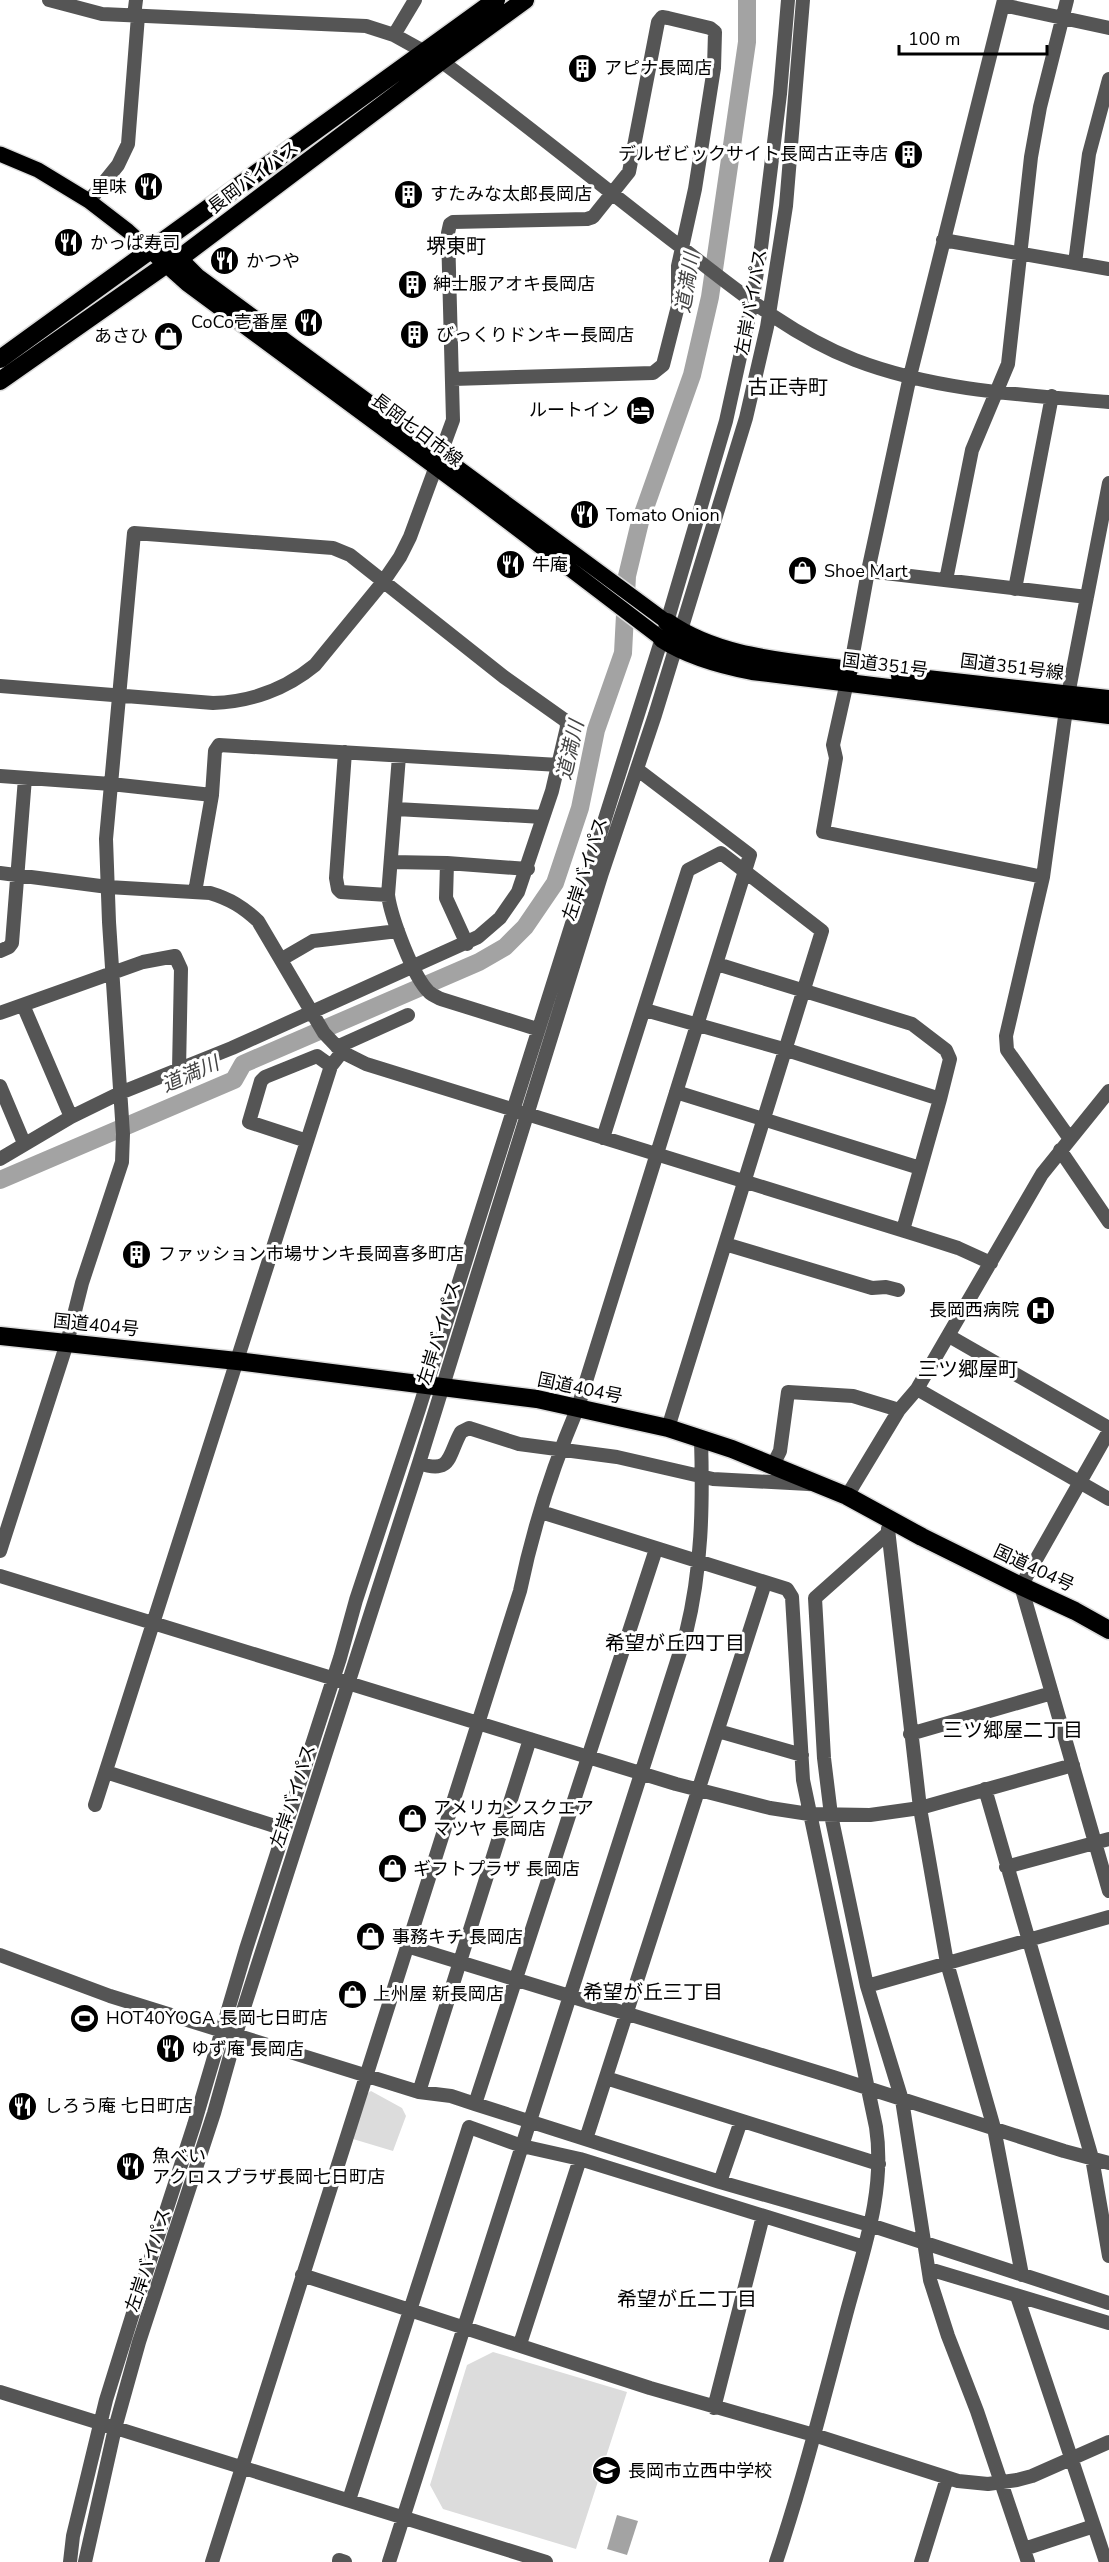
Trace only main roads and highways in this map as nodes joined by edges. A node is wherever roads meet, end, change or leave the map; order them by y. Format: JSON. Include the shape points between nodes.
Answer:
{"nodes":[{"id":1,"x":496,"y":0,"type":"edge"},
{"id":2,"x":525,"y":0,"type":"edge"},
{"id":3,"x":0,"y":154,"type":"edge"},
{"id":4,"x":151,"y":252,"type":"junction"},
{"id":5,"x":172,"y":262,"type":"junction"},
{"id":6,"x":0,"y":359,"type":"edge"},
{"id":7,"x":0,"y":381,"type":"edge"},
{"id":8,"x":439,"y":462,"type":"junction"},
{"id":9,"x":671,"y":635,"type":"junction"},
{"id":10,"x":1109,"y":699,"type":"edge"},
{"id":11,"x":1067,"y":702,"type":"junction"},
{"id":12,"x":1109,"y":715,"type":"edge"},
{"id":13,"x":0,"y":1336,"type":"edge"},
{"id":14,"x":1109,"y":1630,"type":"edge"}],
"edges":[{"from":1,"to":4,"type":"highway","name":"長岡バイパス"},
{"from":2,"to":5,"type":"highway","name":"長岡バイパス"},
{"from":3,"to":4,"type":"main road","via":[[38,170],[89,201]]},
{"from":4,"to":5,"type":"main road"},
{"from":4,"to":6,"type":"highway","name":"長岡バイパス"},
{"from":5,"to":7,"type":"highway","name":"長岡バイパス"},
{"from":5,"to":8,"type":"main road","name":"長岡七日市線","via":[[198,276]]},
{"from":8,"to":9,"type":"main road","name":"長岡七日市線","via":[[608,580]]},
{"from":8,"to":9,"type":"main road","name":"長岡七日市線","via":[[606,598],[640,623]]},
{"from":9,"to":11,"type":"highway","name":"国道351号","via":[[733,667],[849,676]]},
{"from":10,"to":11,"type":"highway","name":"国道351号線"},
{"from":11,"to":12,"type":"highway","name":"国道351号"},
{"from":13,"to":14,"type":"highway","name":"国道404号","via":[[537,1399],[668,1428],[847,1496],[888,1526]]}]}
